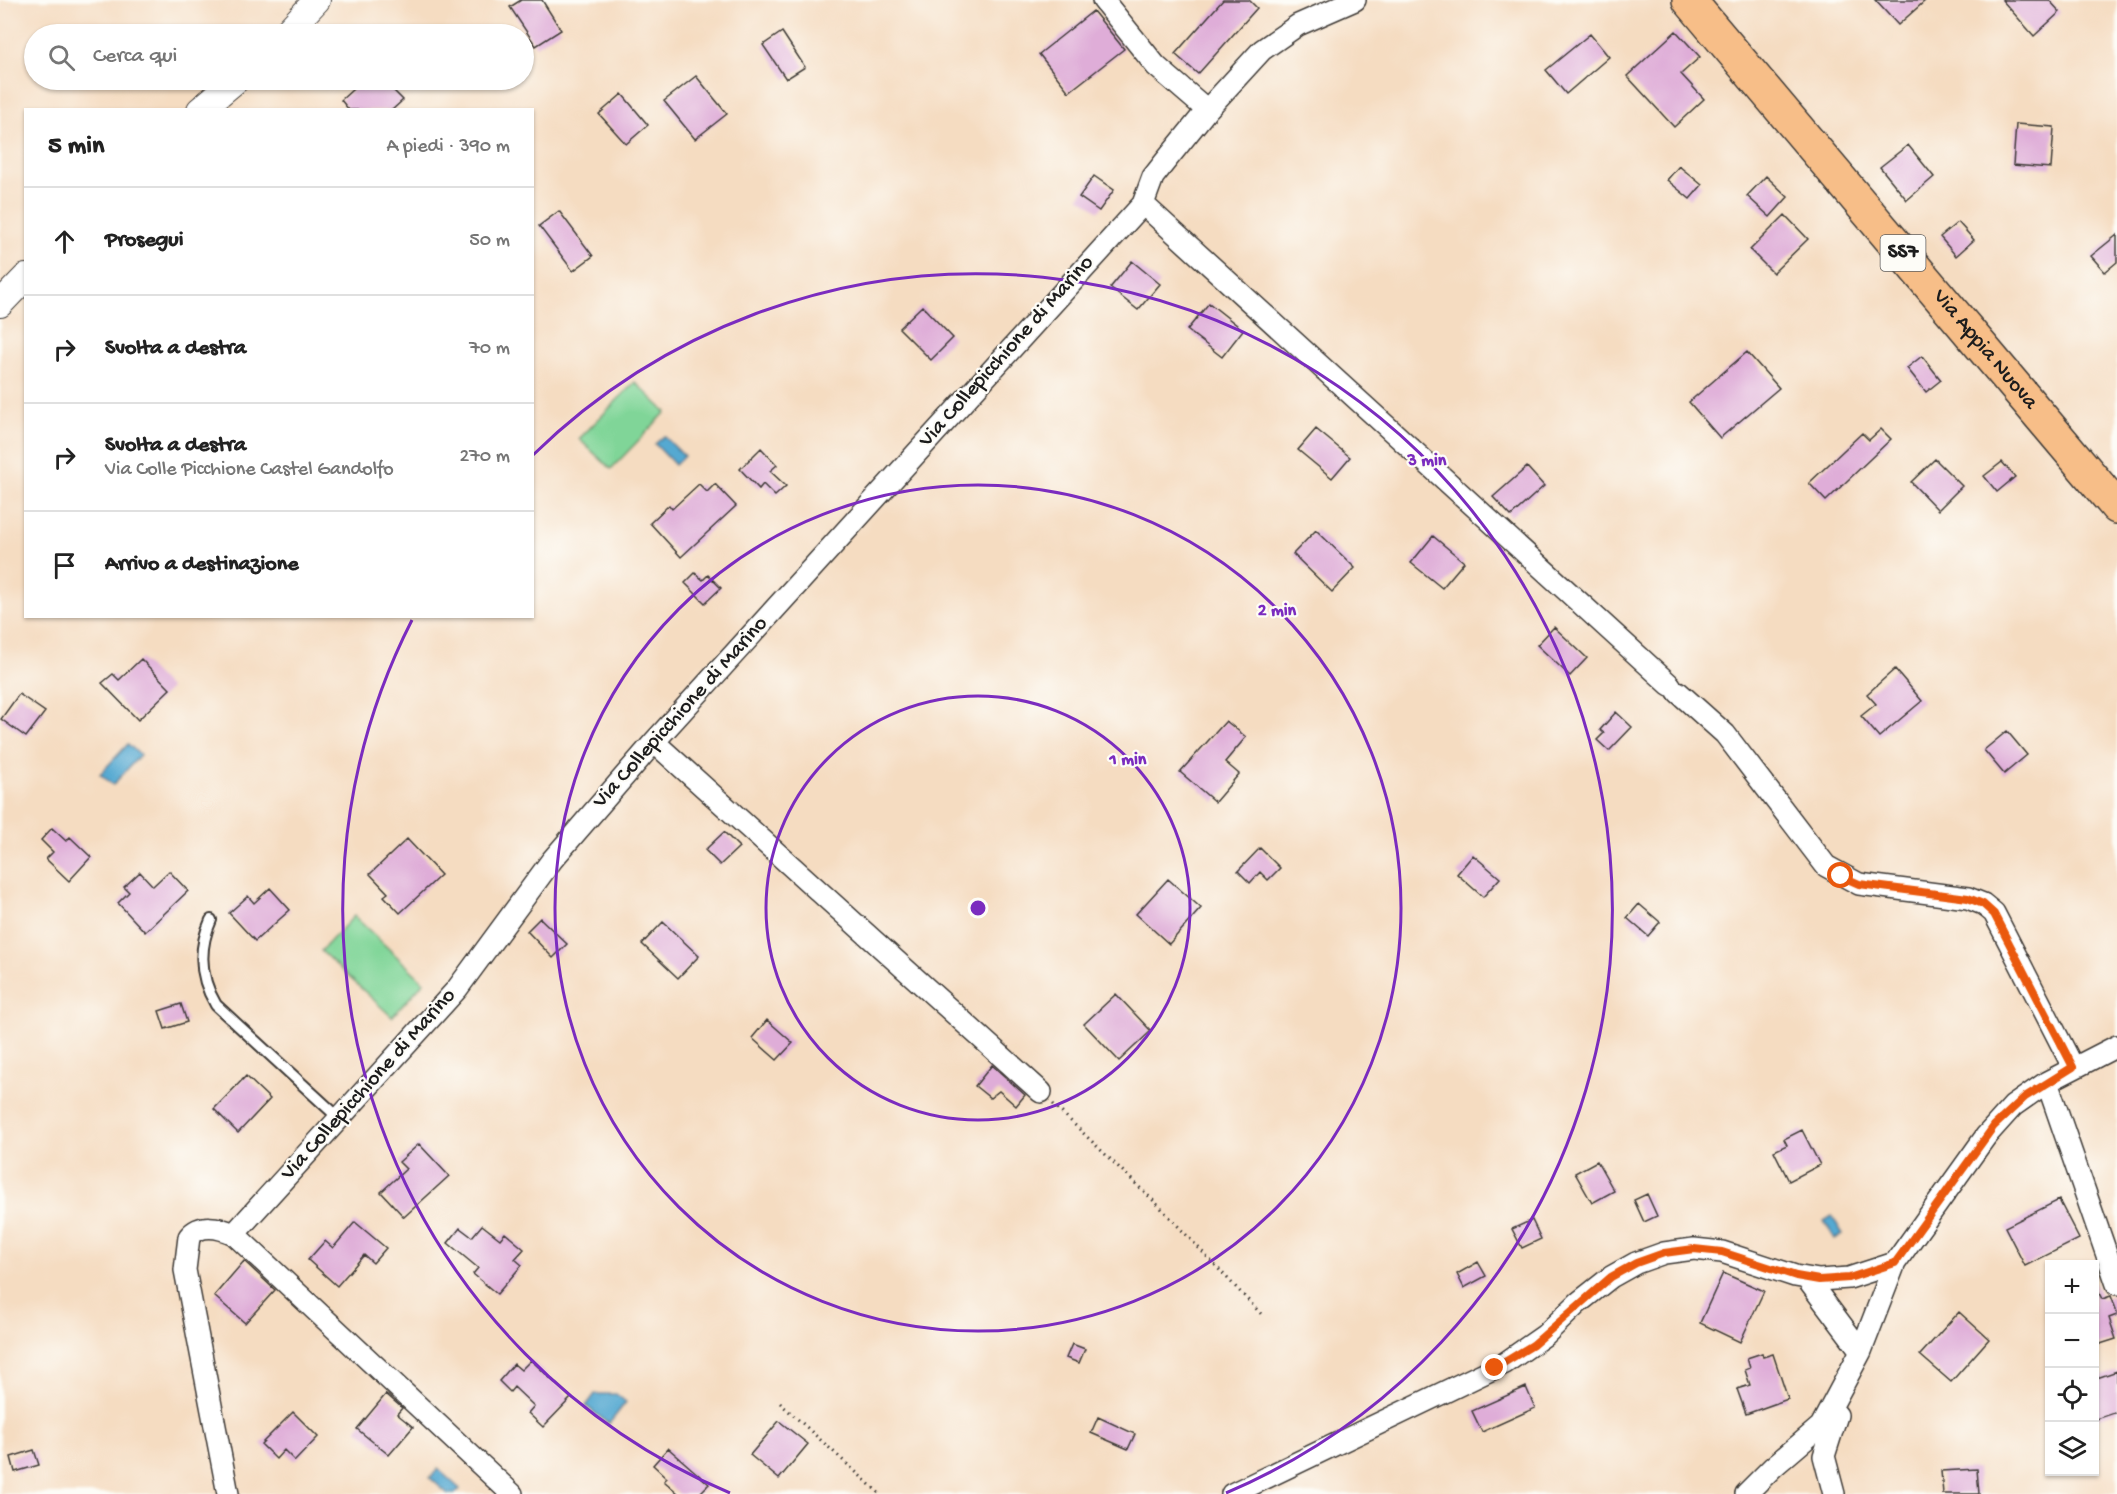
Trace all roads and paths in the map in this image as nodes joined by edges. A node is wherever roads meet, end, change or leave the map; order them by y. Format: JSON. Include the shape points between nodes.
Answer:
{"nodes":[{"id":1,"x":317,"y":0,"type":"edge"},
{"id":2,"x":1103,"y":0,"type":"edge"},
{"id":3,"x":1355,"y":0,"type":"edge"},
{"id":4,"x":1689,"y":0,"type":"edge"},
{"id":5,"x":294,"y":24,"type":"edge"},
{"id":6,"x":224,"y":90,"type":"edge"},
{"id":7,"x":202,"y":108,"type":"edge"},
{"id":8,"x":1207,"y":110,"type":"junction"},
{"id":9,"x":1143,"y":204,"type":"junction"},
{"id":10,"x":24,"y":279,"type":"edge"},
{"id":11,"x":0,"y":304,"type":"edge"},
{"id":12,"x":2117,"y":507,"type":"edge"},
{"id":13,"x":654,"y":742,"type":"junction"},
{"id":14,"x":211,"y":920,"type":"dead end"},
{"id":15,"x":2117,"y":1046,"type":"edge"},
{"id":16,"x":2073,"y":1067,"type":"junction"},
{"id":17,"x":2047,"y":1082,"type":"junction"},
{"id":18,"x":1041,"y":1092,"type":"joint"},
{"id":19,"x":339,"y":1118,"type":"junction"},
{"id":20,"x":234,"y":1234,"type":"junction"},
{"id":21,"x":1895,"y":1263,"type":"junction"},
{"id":22,"x":1807,"y":1279,"type":"junction"},
{"id":23,"x":2117,"y":1284,"type":"edge"},
{"id":24,"x":1264,"y":1317,"type":"dead end"},
{"id":25,"x":1861,"y":1351,"type":"junction"},
{"id":26,"x":1837,"y":1396,"type":"junction"},
{"id":27,"x":780,"y":1403,"type":"dead end"},
{"id":28,"x":228,"y":1494,"type":"edge"},
{"id":29,"x":512,"y":1494,"type":"edge"},
{"id":30,"x":880,"y":1494,"type":"edge"},
{"id":31,"x":1232,"y":1494,"type":"edge"},
{"id":32,"x":1746,"y":1494,"type":"edge"},
{"id":33,"x":1834,"y":1494,"type":"edge"}],
"edges":[{"from":1,"to":5,"type":"street"},
{"from":2,"to":8,"type":"street","via":[[1156,66]]},
{"from":3,"to":8,"type":"street","name":"Via Collepicchione di Marino","via":[[1305,21],[1274,40]]},
{"from":4,"to":12,"type":"main road","name":"Via Appia Nuova","number":"SS7"},
{"from":6,"to":7,"type":"street"},
{"from":8,"to":9,"type":"street","name":"Via Collepicchione di Marino","via":[[1158,170]]},
{"from":9,"to":13,"type":"street","name":"Via Collepicchione di Marino"},
{"from":9,"to":16,"type":"street","via":[[1725,734],[1826,866],[1859,884],[1968,898],[1994,914]]},
{"from":10,"to":11,"type":"street"},
{"from":13,"to":18,"type":"street"},
{"from":13,"to":19,"type":"street","name":"Via Collepicchione di Marino","via":[[552,860],[457,989]]},
{"from":14,"to":19,"type":"lane","via":[[205,933],[202,964],[207,990],[216,1005]]},
{"from":15,"to":16,"type":"street"},
{"from":16,"to":17,"type":"street"},
{"from":17,"to":21,"type":"street","via":[[2013,1106],[1990,1131]]},
{"from":17,"to":23,"type":"street"},
{"from":18,"to":24,"type":"path","via":[[1160,1207]]},
{"from":19,"to":20,"type":"street","name":"Via Collepicchione di Marino"},
{"from":20,"to":28,"type":"street","via":[[219,1228],[197,1229],[189,1237],[185,1260]]},
{"from":20,"to":29,"type":"street"},
{"from":21,"to":22,"type":"street","via":[[1849,1278]]},
{"from":21,"to":25,"type":"street"},
{"from":22,"to":25,"type":"street"},
{"from":22,"to":31,"type":"street","via":[[1750,1259],[1708,1250],[1679,1250],[1650,1257],[1611,1277],[1545,1335],[1505,1363]]},
{"from":25,"to":26,"type":"street"},
{"from":26,"to":32,"type":"street","via":[[1821,1426]]},
{"from":26,"to":33,"type":"street","via":[[1837,1415],[1824,1456]]},
{"from":27,"to":30,"type":"path"}]}
